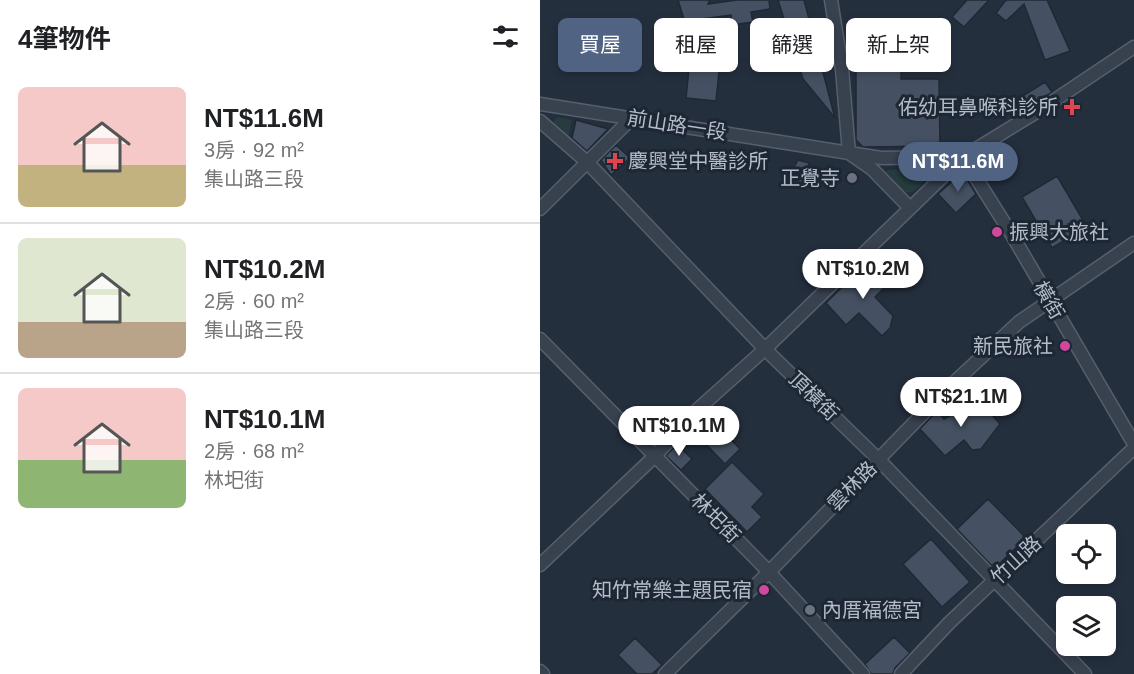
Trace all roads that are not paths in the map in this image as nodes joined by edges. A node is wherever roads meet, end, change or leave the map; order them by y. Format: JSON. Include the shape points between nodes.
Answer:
{"nodes":[{"id":1,"x":831,"y":0,"type":"edge"},
{"id":2,"x":1134,"y":47,"type":"edge"},
{"id":3,"x":540,"y":104,"type":"edge"},
{"id":4,"x":632,"y":118,"type":"junction"},
{"id":5,"x":540,"y":121,"type":"edge"},
{"id":6,"x":849,"y":153,"type":"junction"},
{"id":7,"x":963,"y":157,"type":"junction"},
{"id":8,"x":587,"y":162,"type":"junction"},
{"id":9,"x":910,"y":208,"type":"junction"},
{"id":10,"x":540,"y":209,"type":"edge"},
{"id":11,"x":1134,"y":243,"type":"edge"},
{"id":12,"x":1050,"y":300,"type":"junction"},
{"id":13,"x":540,"y":339,"type":"edge"},
{"id":14,"x":765,"y":349,"type":"junction"},
{"id":15,"x":1134,"y":446,"type":"edge"},
{"id":16,"x":655,"y":456,"type":"junction"},
{"id":17,"x":878,"y":459,"type":"junction"},
{"id":18,"x":540,"y":565,"type":"edge"},
{"id":19,"x":769,"y":572,"type":"junction"},
{"id":20,"x":995,"y":580,"type":"junction"},
{"id":21,"x":665,"y":674,"type":"edge"},
{"id":22,"x":863,"y":674,"type":"edge"},
{"id":23,"x":901,"y":674,"type":"edge"},
{"id":24,"x":1085,"y":674,"type":"edge"}],
"edges":[{"from":1,"to":6,"type":"street"},
{"from":2,"to":7,"type":"street"},
{"from":3,"to":4,"type":"street","name":"前山路一段"},
{"from":4,"to":6,"type":"street","name":"前山路一段"},
{"from":4,"to":8,"type":"street"},
{"from":5,"to":8,"type":"street","name":"頂橫街"},
{"from":6,"to":7,"type":"street","name":"前山路一段","via":[[881,158]]},
{"from":6,"to":9,"type":"street","name":"前山路一段","via":[[872,169]]},
{"from":7,"to":9,"type":"street"},
{"from":7,"to":12,"type":"street","name":"橫街"},
{"from":8,"to":10,"type":"street"},
{"from":8,"to":14,"type":"street","name":"頂橫街"},
{"from":9,"to":14,"type":"street"},
{"from":11,"to":12,"type":"street","name":"雲林路"},
{"from":12,"to":15,"type":"street","name":"橫街"},
{"from":12,"to":17,"type":"street","name":"雲林路","via":[[1019,322]]},
{"from":13,"to":16,"type":"street","name":"林圯街"},
{"from":14,"to":16,"type":"street","via":[[697,410]]},
{"from":14,"to":17,"type":"street","name":"頂橫街"},
{"from":15,"to":20,"type":"street","name":"竹山路"},
{"from":16,"to":18,"type":"street"},
{"from":16,"to":19,"type":"street","name":"林圯街"},
{"from":17,"to":19,"type":"street","name":"雲林路"},
{"from":17,"to":20,"type":"street","name":"頂橫街"},
{"from":19,"to":21,"type":"street","name":"雲林路"},
{"from":19,"to":22,"type":"street","name":"林圯街"},
{"from":20,"to":23,"type":"street","name":"竹山路"},
{"from":20,"to":24,"type":"street","name":"頂橫街"}]}
